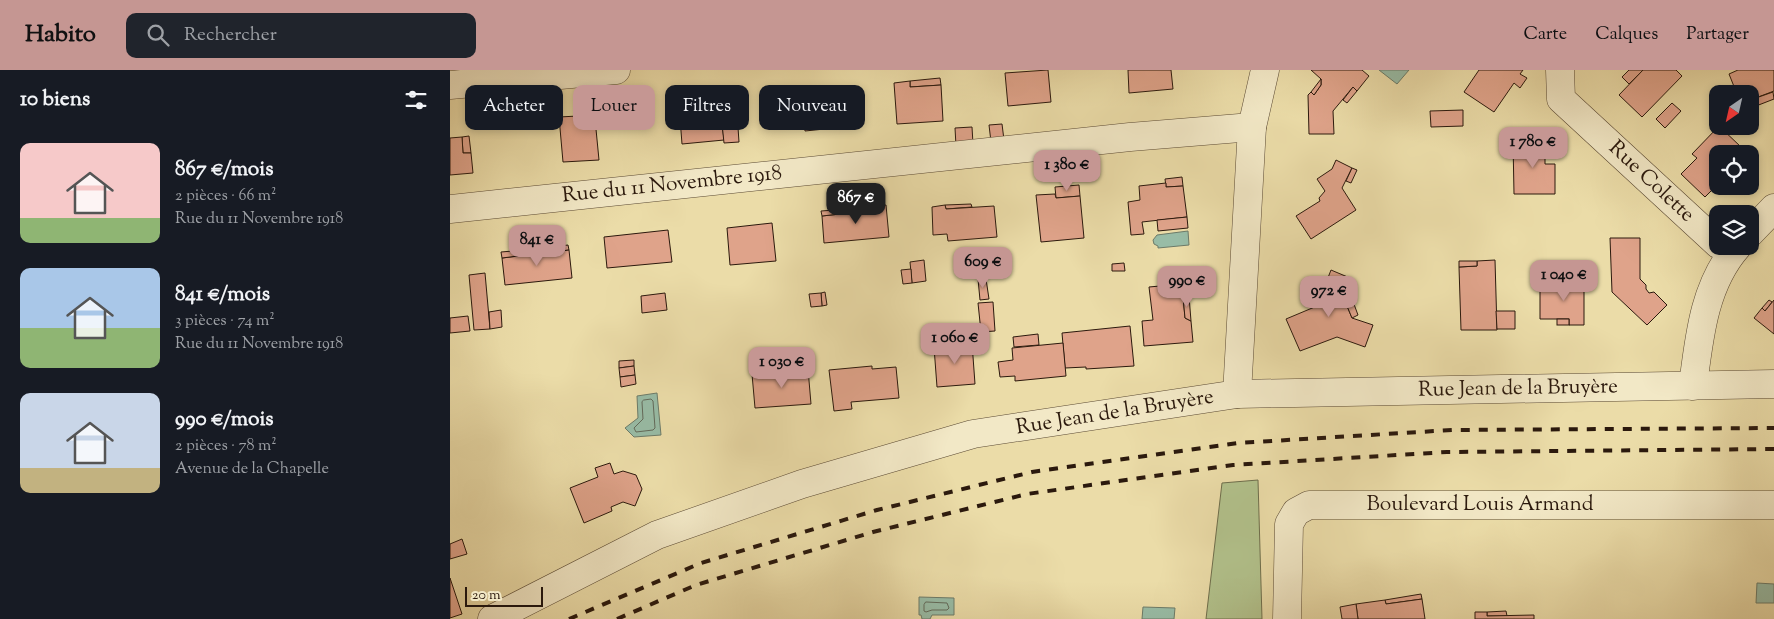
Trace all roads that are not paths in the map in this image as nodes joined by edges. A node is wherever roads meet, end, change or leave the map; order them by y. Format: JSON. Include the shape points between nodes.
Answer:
{"nodes":[{"id":1,"x":616,"y":70,"type":"edge"},
{"id":2,"x":1265,"y":70,"type":"edge"},
{"id":3,"x":1560,"y":70,"type":"edge"},
{"id":4,"x":450,"y":86,"type":"edge"},
{"id":5,"x":1252,"y":127,"type":"junction"},
{"id":6,"x":1774,"y":208,"type":"edge"},
{"id":7,"x":450,"y":209,"type":"edge"},
{"id":8,"x":1759,"y":224,"type":"edge"},
{"id":9,"x":1709,"y":233,"type":"edge"},
{"id":10,"x":1724,"y":255,"type":"edge"},
{"id":11,"x":1774,"y":384,"type":"edge"},
{"id":12,"x":1693,"y":386,"type":"junction"},
{"id":13,"x":1237,"y":394,"type":"junction"},
{"id":14,"x":1774,"y":504,"type":"edge"},
{"id":15,"x":492,"y":619,"type":"edge"},
{"id":16,"x":1288,"y":619,"type":"edge"}],
"edges":[{"from":1,"to":4,"type":"street"},
{"from":2,"to":5,"type":"street"},
{"from":3,"to":9,"type":"street","name":"Rue Colette","via":[[1561,99]]},
{"from":5,"to":7,"type":"street","name":"Rue du 11 Novembre 1918"},
{"from":5,"to":13,"type":"street"},
{"from":6,"to":8,"type":"street"},
{"from":10,"to":12,"type":"street","via":[[1701,328]]},
{"from":11,"to":12,"type":"street","name":"Rue Jean de la Bruyère"},
{"from":12,"to":13,"type":"street","name":"Rue Jean de la Bruyère"},
{"from":13,"to":15,"type":"street","name":"Rue Jean de la Bruyère","via":[[974,434],[802,484],[657,534]]},
{"from":14,"to":16,"type":"street","name":"Boulevard Louis Armand","via":[[1309,504],[1296,512],[1289,524]]}]}
